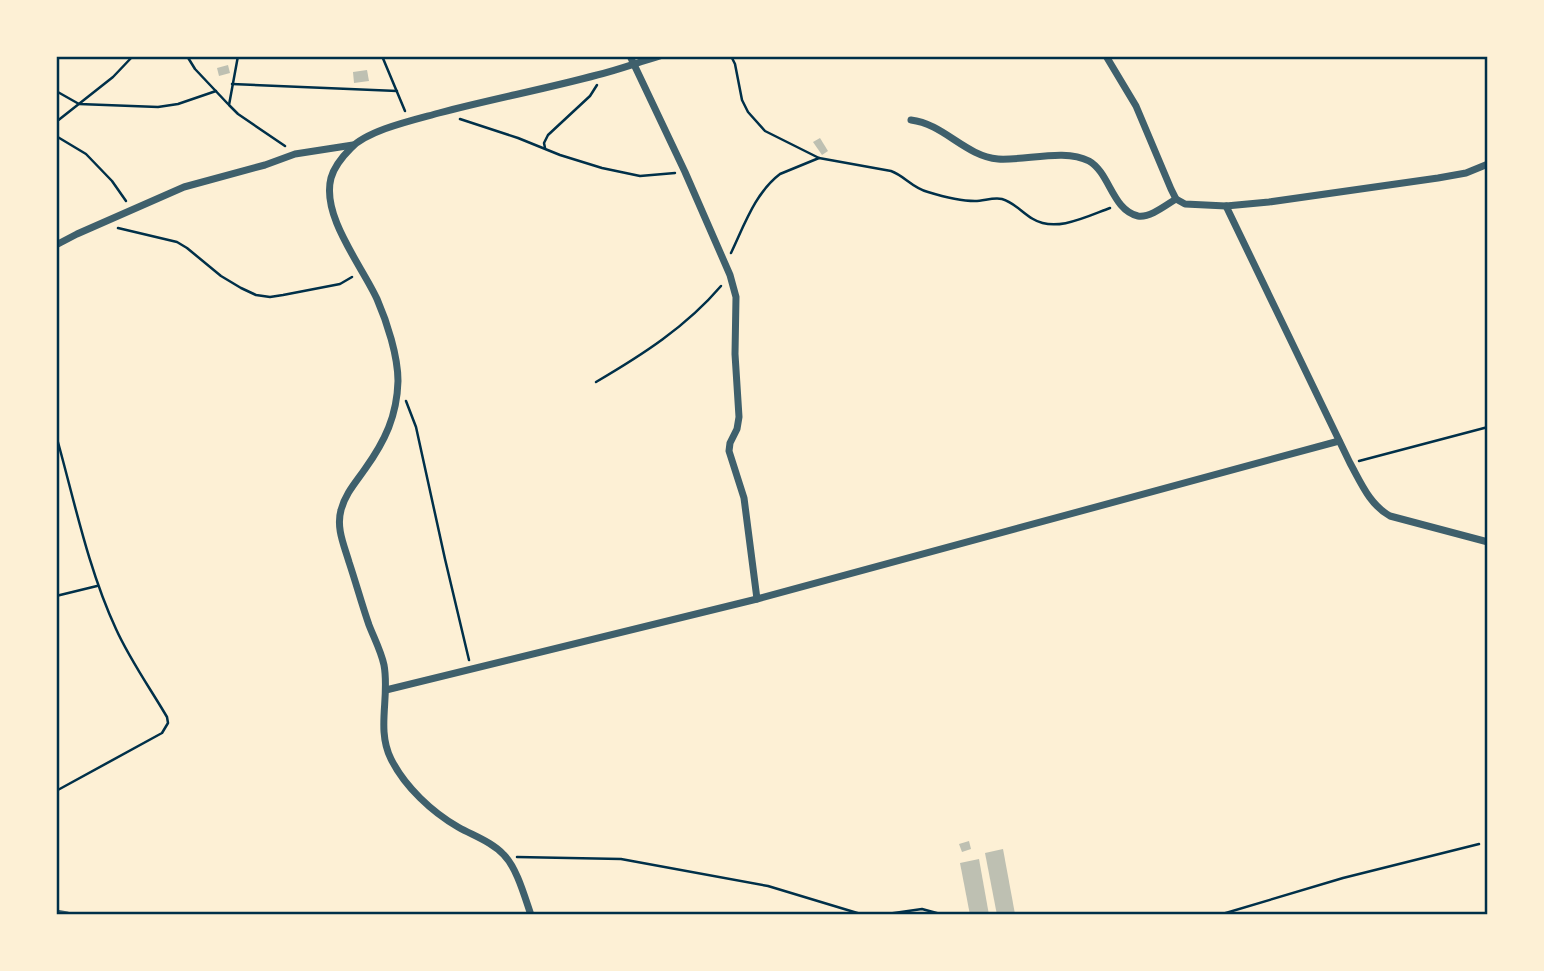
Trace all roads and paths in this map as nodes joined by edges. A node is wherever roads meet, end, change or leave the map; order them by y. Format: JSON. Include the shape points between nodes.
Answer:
{"nodes":[{"id":1,"x":133,"y":56,"type":"edge"},
{"id":2,"x":187,"y":56,"type":"edge"},
{"id":3,"x":238,"y":56,"type":"edge"},
{"id":4,"x":382,"y":56,"type":"edge"},
{"id":5,"x":630,"y":56,"type":"edge"},
{"id":6,"x":660,"y":56,"type":"edge"},
{"id":7,"x":731,"y":56,"type":"edge"},
{"id":8,"x":1106,"y":56,"type":"edge"},
{"id":9,"x":633,"y":64,"type":"junction"},
{"id":10,"x":604,"y":74,"type":"junction"},
{"id":11,"x":232,"y":84,"type":"junction"},
{"id":12,"x":56,"y":90,"type":"edge"},
{"id":13,"x":216,"y":91,"type":"junction"},
{"id":14,"x":397,"y":92,"type":"junction"},
{"id":15,"x":79,"y":104,"type":"junction"},
{"id":16,"x":229,"y":105,"type":"junction"},
{"id":17,"x":438,"y":113,"type":"junction"},
{"id":18,"x":911,"y":120,"type":"dead end"},
{"id":19,"x":410,"y":121,"type":"junction"},
{"id":20,"x":56,"y":122,"type":"edge"},
{"id":21,"x":56,"y":136,"type":"edge"},
{"id":22,"x":353,"y":145,"type":"junction"},
{"id":23,"x":545,"y":148,"type":"junction"},
{"id":24,"x":295,"y":154,"type":"junction"},
{"id":25,"x":819,"y":158,"type":"junction"},
{"id":26,"x":1488,"y":164,"type":"edge"},
{"id":27,"x":685,"y":172,"type":"junction"},
{"id":28,"x":1176,"y":199,"type":"junction"},
{"id":29,"x":1121,"y":204,"type":"junction"},
{"id":30,"x":1226,"y":206,"type":"junction"},
{"id":31,"x":132,"y":209,"type":"junction"},
{"id":32,"x":99,"y":224,"type":"junction"},
{"id":33,"x":56,"y":245,"type":"edge"},
{"id":34,"x":726,"y":265,"type":"junction"},
{"id":35,"x":360,"y":271,"type":"junction"},
{"id":36,"x":730,"y":275,"type":"junction"},
{"id":37,"x":398,"y":379,"type":"junction"},
{"id":38,"x":596,"y":382,"type":"dead end"},
{"id":39,"x":1488,"y":426,"type":"edge"},
{"id":40,"x":56,"y":435,"type":"edge"},
{"id":41,"x":1339,"y":441,"type":"junction"},
{"id":42,"x":1350,"y":463,"type":"junction"},
{"id":43,"x":1488,"y":542,"type":"edge"},
{"id":44,"x":98,"y":585,"type":"junction"},
{"id":45,"x":56,"y":596,"type":"edge"},
{"id":46,"x":757,"y":599,"type":"junction"},
{"id":47,"x":471,"y":670,"type":"junction"},
{"id":48,"x":386,"y":690,"type":"junction"},
{"id":49,"x":56,"y":791,"type":"edge"},
{"id":50,"x":1479,"y":844,"type":"dead end"},
{"id":51,"x":507,"y":857,"type":"junction"},
{"id":52,"x":56,"y":913,"type":"edge"},
{"id":53,"x":67,"y":915,"type":"edge"},
{"id":54,"x":531,"y":915,"type":"edge"},
{"id":55,"x":864,"y":915,"type":"edge"},
{"id":56,"x":880,"y":915,"type":"edge"},
{"id":57,"x":944,"y":915,"type":"edge"},
{"id":58,"x":1219,"y":915,"type":"edge"}],
"edges":[{"from":1,"to":15,"type":"path"},
{"from":2,"to":13,"type":"path"},
{"from":3,"to":11,"type":"path"},
{"from":4,"to":14,"type":"path"},
{"from":5,"to":9,"type":"street"},
{"from":6,"to":9,"type":"street"},
{"from":7,"to":25,"type":"path","via":[[742,100],[756,122]]},
{"from":8,"to":28,"type":"street","via":[[1136,106]]},
{"from":9,"to":10,"type":"street"},
{"from":9,"to":27,"type":"street"},
{"from":10,"to":17,"type":"street"},
{"from":10,"to":23,"type":"path","via":[[590,96],[548,135]]},
{"from":11,"to":14,"type":"path"},
{"from":11,"to":16,"type":"path"},
{"from":12,"to":15,"type":"path"},
{"from":13,"to":15,"type":"path","via":[[158,107]]},
{"from":13,"to":16,"type":"path"},
{"from":14,"to":19,"type":"path"},
{"from":15,"to":20,"type":"path"},
{"from":16,"to":24,"type":"path"},
{"from":17,"to":19,"type":"street"},
{"from":17,"to":23,"type":"path"},
{"from":18,"to":29,"type":"street","via":[[940,130],[979,155],[997,159],[1076,156],[1098,168]]},
{"from":19,"to":22,"type":"street"},
{"from":21,"to":31,"type":"path","via":[[86,154]]},
{"from":22,"to":24,"type":"street"},
{"from":22,"to":35,"type":"street","via":[[335,169],[330,194],[340,231]]},
{"from":23,"to":27,"type":"path","via":[[629,175]]},
{"from":24,"to":31,"type":"street","via":[[184,187]]},
{"from":25,"to":29,"type":"path","via":[[891,171],[931,193],[974,201],[1005,199],[1043,224],[1081,219]]},
{"from":25,"to":34,"type":"path","via":[[779,174],[764,190]]},
{"from":26,"to":30,"type":"street","via":[[1438,178]]},
{"from":27,"to":34,"type":"street"},
{"from":28,"to":29,"type":"street","via":[[1140,217]]},
{"from":28,"to":30,"type":"street","via":[[1185,204]]},
{"from":30,"to":41,"type":"street"},
{"from":31,"to":32,"type":"street"},
{"from":32,"to":33,"type":"street"},
{"from":32,"to":35,"type":"path","via":[[177,242],[220,276],[256,295],[270,297],[340,284]]},
{"from":34,"to":36,"type":"street"},
{"from":35,"to":37,"type":"street","via":[[388,330]]},
{"from":36,"to":38,"type":"path","via":[[677,330]]},
{"from":36,"to":46,"type":"street","via":[[736,298],[740,404],[729,451],[744,498]]},
{"from":37,"to":47,"type":"path","via":[[416,427]]},
{"from":37,"to":48,"type":"street","via":[[387,435],[349,491],[339,517],[340,533],[383,664]]},
{"from":39,"to":42,"type":"path"},
{"from":40,"to":44,"type":"path"},
{"from":41,"to":42,"type":"street"},
{"from":41,"to":46,"type":"street"},
{"from":42,"to":43,"type":"street","via":[[1380,511]]},
{"from":44,"to":45,"type":"path"},
{"from":44,"to":49,"type":"path","via":[[117,631],[168,723],[162,733]]},
{"from":46,"to":47,"type":"street"},
{"from":47,"to":48,"type":"street"},
{"from":48,"to":51,"type":"street","via":[[386,745],[403,778],[442,816]]},
{"from":50,"to":58,"type":"path"},
{"from":51,"to":54,"type":"street"},
{"from":51,"to":55,"type":"path","via":[[621,859],[768,886]]},
{"from":52,"to":53,"type":"street"},
{"from":56,"to":57,"type":"path","via":[[922,909]]}]}
